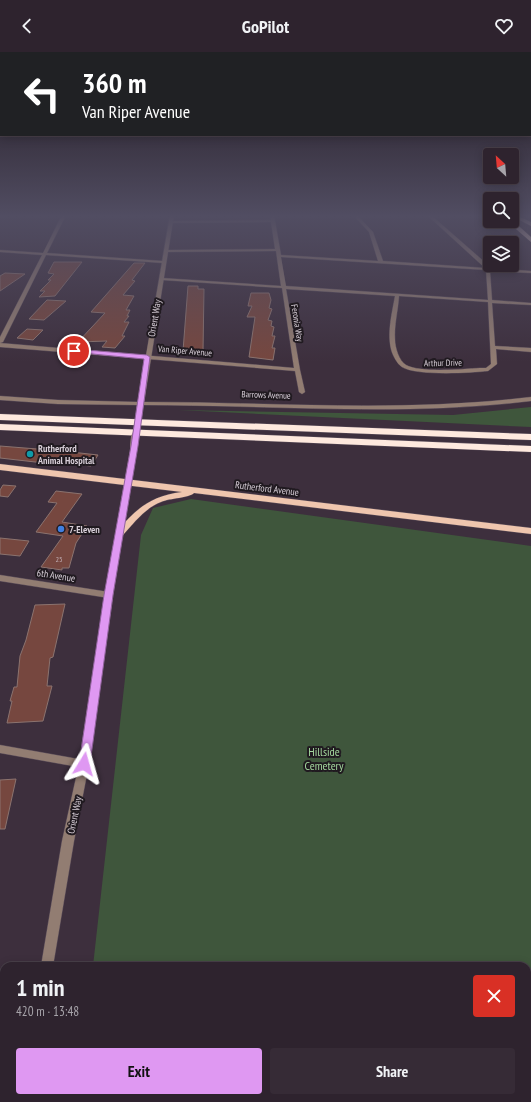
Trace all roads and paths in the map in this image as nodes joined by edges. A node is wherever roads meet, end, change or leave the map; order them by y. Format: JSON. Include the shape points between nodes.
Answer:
{"nodes":[{"id":1,"x":40,"y":264,"type":"edge"},
{"id":2,"x":163,"y":264,"type":"edge"},
{"id":3,"x":280,"y":264,"type":"edge"},
{"id":4,"x":408,"y":264,"type":"edge"},
{"id":5,"x":483,"y":270,"type":"edge"},
{"id":6,"x":519,"y":271,"type":"edge"},
{"id":7,"x":488,"y":272,"type":"edge"},
{"id":8,"x":531,"y":272,"type":"edge"},
{"id":9,"x":162,"y":279,"type":"junction"},
{"id":10,"x":283,"y":286,"type":"junction"},
{"id":11,"x":397,"y":295,"type":"junction"},
{"id":12,"x":490,"y":301,"type":"junction"},
{"id":13,"x":531,"y":304,"type":"edge"},
{"id":14,"x":0,"y":342,"type":"edge"},
{"id":15,"x":0,"y":345,"type":"edge"},
{"id":16,"x":494,"y":347,"type":"junction"},
{"id":17,"x":531,"y":350,"type":"edge"},
{"id":18,"x":147,"y":357,"type":"junction"},
{"id":19,"x":297,"y":370,"type":"junction"},
{"id":20,"x":302,"y":392,"type":"dead end"},
{"id":21,"x":0,"y":398,"type":"edge"},
{"id":22,"x":531,"y":399,"type":"edge"},
{"id":23,"x":141,"y":402,"type":"junction"},
{"id":24,"x":0,"y":417,"type":"edge"},
{"id":25,"x":0,"y":427,"type":"edge"},
{"id":26,"x":531,"y":437,"type":"edge"},
{"id":27,"x":531,"y":449,"type":"edge"},
{"id":28,"x":0,"y":467,"type":"edge"},
{"id":29,"x":128,"y":482,"type":"junction"},
{"id":30,"x":206,"y":492,"type":"junction"},
{"id":31,"x":531,"y":531,"type":"edge"},
{"id":32,"x":120,"y":533,"type":"junction"},
{"id":33,"x":0,"y":578,"type":"edge"},
{"id":34,"x":108,"y":595,"type":"junction"},
{"id":35,"x":0,"y":748,"type":"edge"},
{"id":36,"x":84,"y":764,"type":"junction"},
{"id":37,"x":48,"y":962,"type":"edge"}],
"edges":[{"from":1,"to":14,"type":"street"},
{"from":2,"to":9,"type":"street","name":"Orient Way"},
{"from":3,"to":10,"type":"street","name":"Feronia Way"},
{"from":4,"to":5,"type":"street"},
{"from":6,"to":8,"type":"street"},
{"from":7,"to":12,"type":"street","name":"Arthur Drive"},
{"from":9,"to":10,"type":"street"},
{"from":9,"to":18,"type":"street","name":"Orient Way"},
{"from":10,"to":11,"type":"street"},
{"from":10,"to":19,"type":"street","name":"Feronia Way"},
{"from":11,"to":12,"type":"street"},
{"from":11,"to":16,"type":"street","name":"Arthur Drive","via":[[392,344],[401,363],[408,368],[421,371],[488,369],[494,364]]},
{"from":12,"to":13,"type":"street"},
{"from":12,"to":16,"type":"street","name":"Arthur Drive"},
{"from":15,"to":18,"type":"street","name":"Van Riper Avenue"},
{"from":16,"to":17,"type":"street"},
{"from":18,"to":19,"type":"street","name":"Van Riper Avenue"},
{"from":18,"to":23,"type":"street","name":"Orient Way"},
{"from":19,"to":20,"type":"street","name":"Feronia Way"},
{"from":21,"to":23,"type":"street","name":"Barrows Avenue","via":[[78,403]]},
{"from":22,"to":23,"type":"street","name":"Barrows Avenue","via":[[477,406],[418,408]]},
{"from":23,"to":29,"type":"street","name":"Orient Way","bridge":true},
{"from":24,"to":26,"type":"highway"},
{"from":25,"to":27,"type":"highway"},
{"from":28,"to":29,"type":"main road","name":"Rutherford Avenue"},
{"from":29,"to":30,"type":"main road","name":"Rutherford Avenue"},
{"from":29,"to":32,"type":"street","name":"Orient Way"},
{"from":30,"to":31,"type":"main road","name":"Rutherford Avenue"},
{"from":30,"to":32,"type":"main road","via":[[151,502],[142,508]]},
{"from":32,"to":34,"type":"street","name":"Orient Way"},
{"from":33,"to":34,"type":"street","name":"6th Avenue"},
{"from":34,"to":36,"type":"street","name":"Orient Way"},
{"from":35,"to":36,"type":"street"},
{"from":36,"to":37,"type":"street","name":"Orient Way"}]}
